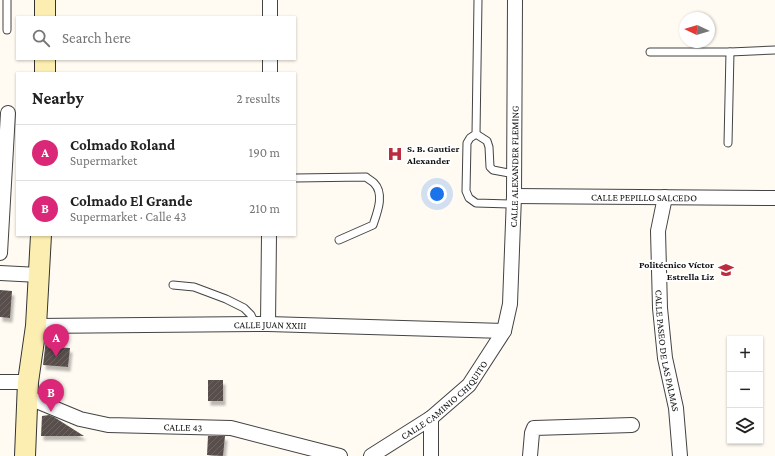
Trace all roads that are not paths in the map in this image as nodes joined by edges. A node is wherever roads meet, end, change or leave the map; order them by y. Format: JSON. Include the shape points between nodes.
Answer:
{"nodes":[{"id":1,"x":7,"y":0,"type":"edge"},
{"id":2,"x":45,"y":0,"type":"edge"},
{"id":3,"x":270,"y":0,"type":"edge"},
{"id":4,"x":478,"y":0,"type":"edge"},
{"id":5,"x":515,"y":0,"type":"edge"},
{"id":6,"x":45,"y":16,"type":"edge"},
{"id":7,"x":270,"y":16,"type":"edge"},
{"id":8,"x":7,"y":30,"type":"dead end"},
{"id":9,"x":775,"y":50,"type":"edge"},
{"id":10,"x":650,"y":52,"type":"dead end"},
{"id":11,"x":730,"y":52,"type":"junction"},
{"id":12,"x":45,"y":60,"type":"edge"},
{"id":13,"x":270,"y":60,"type":"edge"},
{"id":14,"x":45,"y":72,"type":"edge"},
{"id":15,"x":270,"y":72,"type":"edge"},
{"id":16,"x":8,"y":113,"type":"edge"},
{"id":17,"x":476,"y":134,"type":"junction"},
{"id":18,"x":728,"y":143,"type":"dead end"},
{"id":19,"x":514,"y":174,"type":"junction"},
{"id":20,"x":296,"y":178,"type":"edge"},
{"id":21,"x":665,"y":197,"type":"junction"},
{"id":22,"x":775,"y":198,"type":"edge"},
{"id":23,"x":514,"y":200,"type":"junction"},
{"id":24,"x":41,"y":236,"type":"edge"},
{"id":25,"x":269,"y":236,"type":"edge"},
{"id":26,"x":339,"y":240,"type":"dead end"},
{"id":27,"x":0,"y":253,"type":"edge"},
{"id":28,"x":0,"y":273,"type":"edge"},
{"id":29,"x":39,"y":275,"type":"junction"},
{"id":30,"x":173,"y":285,"type":"dead end"},
{"id":31,"x":262,"y":324,"type":"junction"},
{"id":32,"x":36,"y":326,"type":"junction"},
{"id":33,"x":504,"y":332,"type":"junction"},
{"id":34,"x":0,"y":382,"type":"edge"},
{"id":35,"x":28,"y":389,"type":"junction"},
{"id":36,"x":431,"y":418,"type":"junction"},
{"id":37,"x":632,"y":425,"type":"dead end"},
{"id":38,"x":25,"y":456,"type":"edge"},
{"id":39,"x":340,"y":456,"type":"edge"},
{"id":40,"x":371,"y":456,"type":"edge"},
{"id":41,"x":431,"y":456,"type":"edge"},
{"id":42,"x":530,"y":456,"type":"edge"},
{"id":43,"x":680,"y":456,"type":"edge"}],
"edges":[{"from":1,"to":8,"type":"lane"},
{"from":2,"to":6,"type":"main road"},
{"from":3,"to":7,"type":"street"},
{"from":4,"to":17,"type":"lane"},
{"from":5,"to":19,"type":"street","name":"CALLE ALEXANDER FLEMING"},
{"from":9,"to":11,"type":"lane"},
{"from":10,"to":11,"type":"lane"},
{"from":11,"to":18,"type":"lane"},
{"from":12,"to":14,"type":"main road"},
{"from":13,"to":15,"type":"street"},
{"from":16,"to":27,"type":"street"},
{"from":17,"to":19,"type":"lane","via":[[487,141],[490,167],[493,170]]},
{"from":17,"to":23,"type":"lane","via":[[467,143],[466,191],[469,198],[476,203]]},
{"from":19,"to":23,"type":"street","name":"CALLE ALEXANDER FLEMING"},
{"from":20,"to":26,"type":"lane","via":[[366,177],[374,183],[378,191],[379,207],[373,225]]},
{"from":21,"to":22,"type":"street","name":"CALLE PEPILLO SALCEDO"},
{"from":21,"to":23,"type":"street","name":"CALLE PEPILLO SALCEDO"},
{"from":21,"to":43,"type":"street","name":"CALLE PASEO DE LAS PALMAS","via":[[658,231],[660,308],[664,358],[676,408]]},
{"from":23,"to":33,"type":"street","name":"CALLE ALEXANDER FLEMING","via":[[510,304]]},
{"from":24,"to":29,"type":"main road"},
{"from":25,"to":31,"type":"street"},
{"from":28,"to":29,"type":"street"},
{"from":29,"to":32,"type":"main road"},
{"from":30,"to":31,"type":"lane","via":[[194,287],[226,299],[244,308]]},
{"from":31,"to":32,"type":"street","name":"CALLE JUAN XXIII"},
{"from":31,"to":33,"type":"street","name":"CALLE JUAN XXIII"},
{"from":32,"to":35,"type":"main road"},
{"from":33,"to":36,"type":"street","name":"CALLE CAMINIO CHIQUITO","via":[[469,385]]},
{"from":34,"to":35,"type":"street"},
{"from":35,"to":38,"type":"main road"},
{"from":35,"to":39,"type":"street","name":"CALLE 43","via":[[80,419],[108,425],[231,428]]},
{"from":36,"to":40,"type":"street","name":"CALLE CAMINIO CHIQUITO"},
{"from":36,"to":41,"type":"street"},
{"from":37,"to":42,"type":"street","via":[[534,428]]}]}
